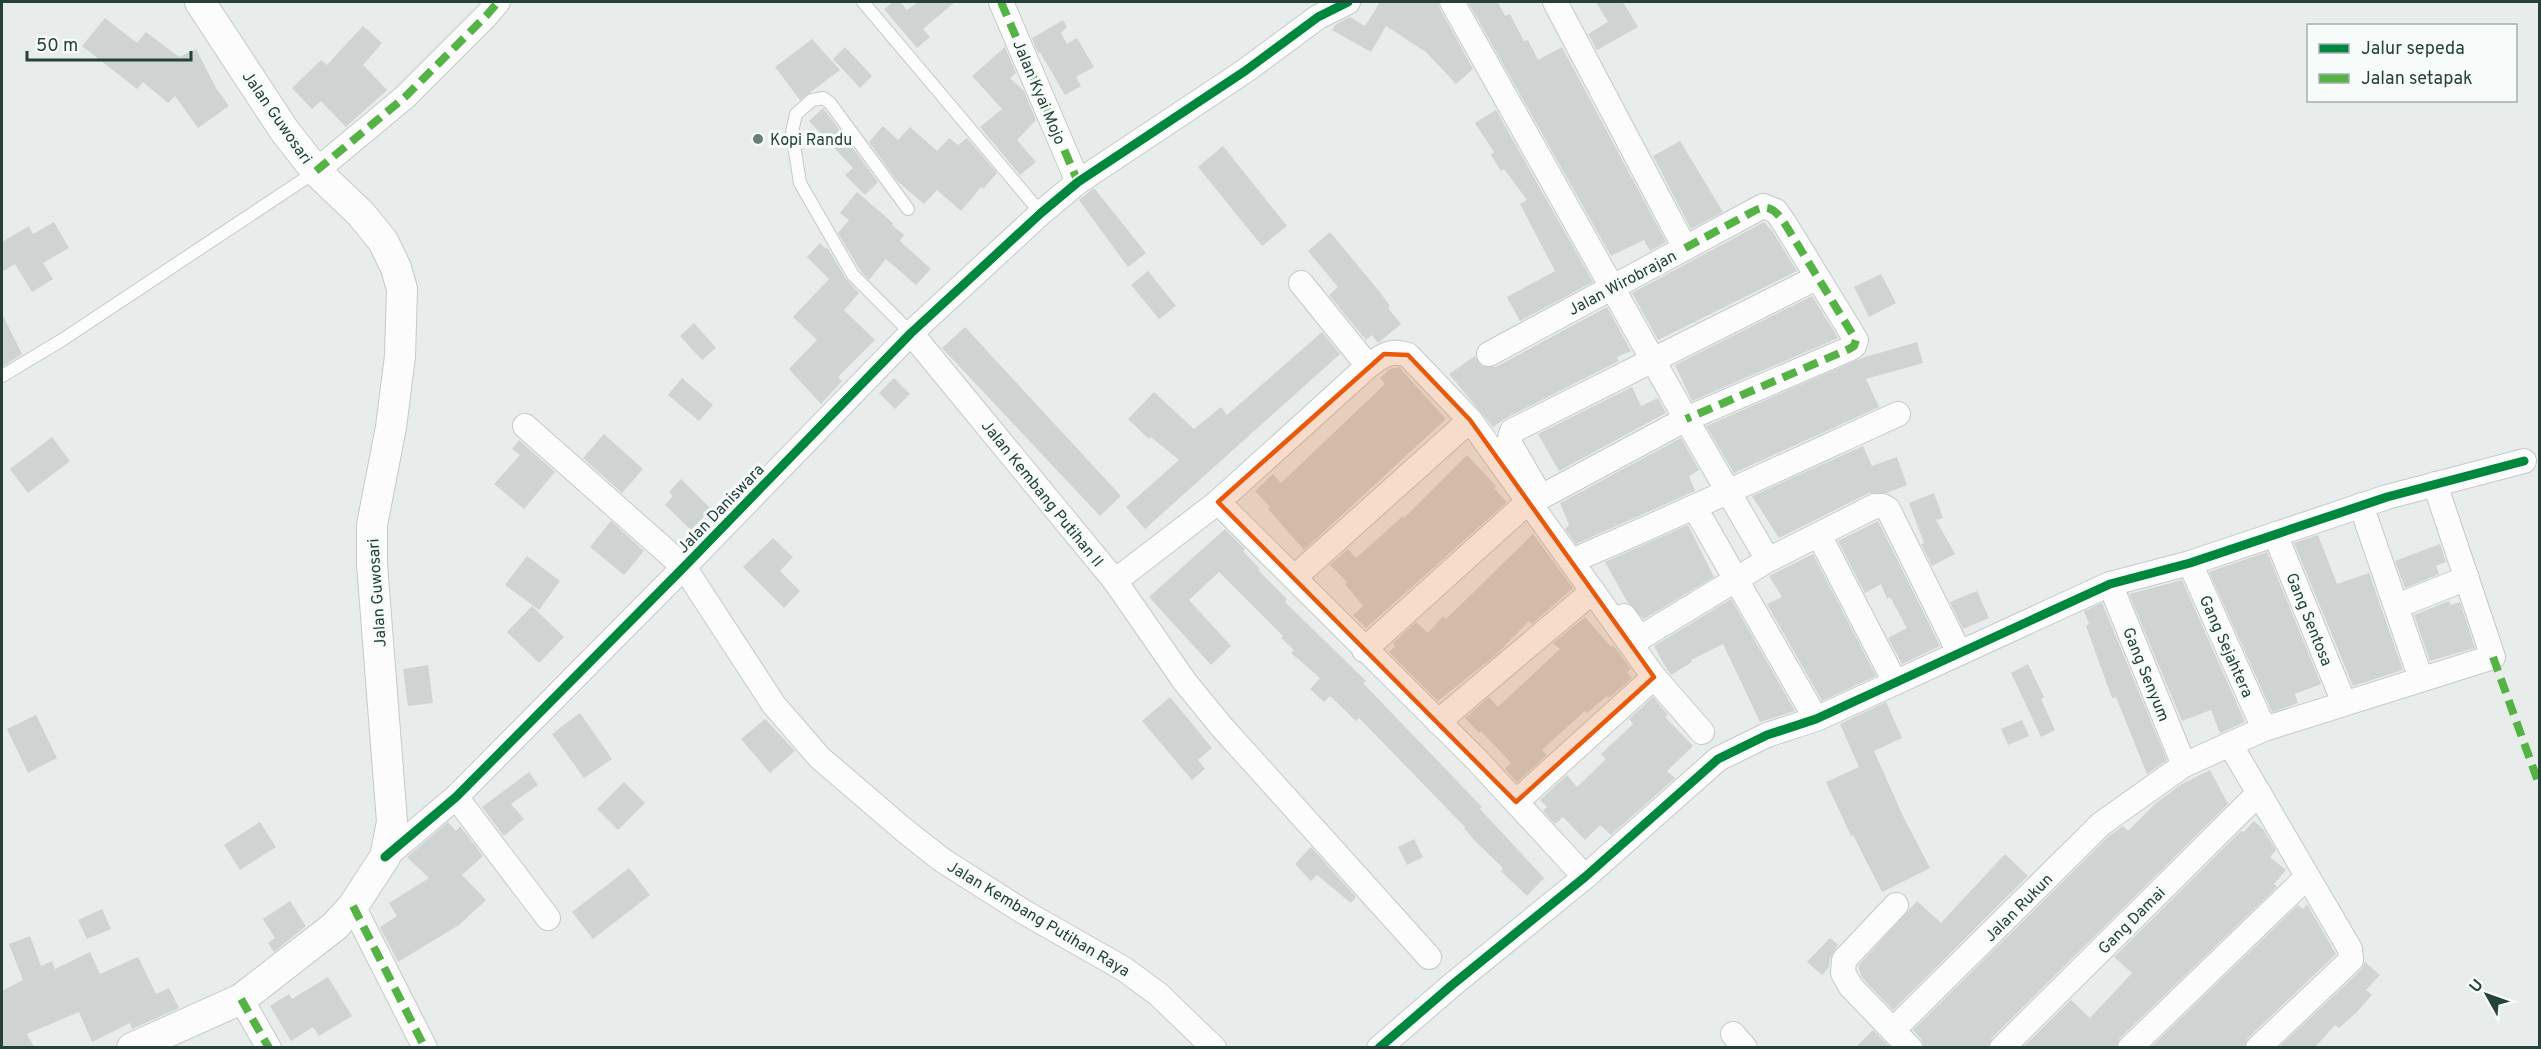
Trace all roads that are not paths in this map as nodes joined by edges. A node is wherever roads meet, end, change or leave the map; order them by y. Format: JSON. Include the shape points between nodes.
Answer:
{"nodes":[{"id":1,"x":200,"y":2,"type":"edge"},
{"id":2,"x":498,"y":2,"type":"edge"},
{"id":3,"x":863,"y":2,"type":"edge"},
{"id":4,"x":1001,"y":2,"type":"edge"},
{"id":5,"x":1348,"y":2,"type":"edge"},
{"id":6,"x":1452,"y":2,"type":"edge"},
{"id":7,"x":1555,"y":2,"type":"edge"},
{"id":8,"x":316,"y":171,"type":"junction"},
{"id":9,"x":1078,"y":182,"type":"junction"},
{"id":10,"x":908,"y":209,"type":"dead end"},
{"id":11,"x":1041,"y":213,"type":"junction"},
{"id":12,"x":1685,"y":248,"type":"junction"},
{"id":13,"x":1816,"y":278,"type":"junction"},
{"id":14,"x":1301,"y":283,"type":"dead end"},
{"id":15,"x":1612,"y":287,"type":"junction"},
{"id":16,"x":911,"y":333,"type":"junction"},
{"id":17,"x":1489,"y":354,"type":"dead end"},
{"id":18,"x":1654,"y":360,"type":"junction"},
{"id":19,"x":1368,"y":366,"type":"junction"},
{"id":20,"x":2,"y":376,"type":"edge"},
{"id":21,"x":1898,"y":414,"type":"dead end"},
{"id":22,"x":1686,"y":419,"type":"junction"},
{"id":23,"x":1470,"y":420,"type":"junction"},
{"id":24,"x":525,"y":426,"type":"dead end"},
{"id":25,"x":2524,"y":461,"type":"dead end"},
{"id":26,"x":2435,"y":484,"type":"junction"},
{"id":27,"x":1728,"y":491,"type":"junction"},
{"id":28,"x":1534,"y":499,"type":"junction"},
{"id":29,"x":1218,"y":502,"type":"junction"},
{"id":30,"x":2361,"y":505,"type":"junction"},
{"id":31,"x":1695,"y":508,"type":"junction"},
{"id":32,"x":2275,"y":534,"type":"junction"},
{"id":33,"x":1819,"y":535,"type":"junction"},
{"id":34,"x":1581,"y":557,"type":"junction"},
{"id":35,"x":1768,"y":560,"type":"junction"},
{"id":36,"x":2190,"y":563,"type":"junction"},
{"id":37,"x":684,"y":567,"type":"junction"},
{"id":38,"x":1295,"y":577,"type":"junction"},
{"id":39,"x":1737,"y":578,"type":"junction"},
{"id":40,"x":2467,"y":578,"type":"junction"},
{"id":41,"x":1115,"y":581,"type":"junction"},
{"id":42,"x":2110,"y":584,"type":"junction"},
{"id":43,"x":1593,"y":591,"type":"junction"},
{"id":44,"x":2397,"y":606,"type":"junction"},
{"id":45,"x":1364,"y":650,"type":"junction"},
{"id":46,"x":1959,"y":652,"type":"junction"},
{"id":47,"x":1654,"y":677,"type":"junction"},
{"id":48,"x":2421,"y":679,"type":"junction"},
{"id":49,"x":1895,"y":682,"type":"junction"},
{"id":50,"x":2344,"y":704,"type":"junction"},
{"id":51,"x":1816,"y":718,"type":"junction"},
{"id":52,"x":1438,"y":722,"type":"junction"},
{"id":53,"x":2264,"y":729,"type":"junction"},
{"id":54,"x":1702,"y":732,"type":"dead end"},
{"id":55,"x":2230,"y":744,"type":"junction"},
{"id":56,"x":2184,"y":765,"type":"junction"},
{"id":57,"x":2259,"y":793,"type":"junction"},
{"id":58,"x":456,"y":797,"type":"junction"},
{"id":59,"x":1516,"y":802,"type":"junction"},
{"id":60,"x":386,"y":857,"type":"junction"},
{"id":61,"x":1585,"y":877,"type":"junction"},
{"id":62,"x":2307,"y":877,"type":"junction"},
{"id":63,"x":1896,"y":905,"type":"dead end"},
{"id":64,"x":353,"y":906,"type":"junction"},
{"id":65,"x":548,"y":918,"type":"dead end"},
{"id":66,"x":1429,"y":957,"type":"dead end"},
{"id":67,"x":241,"y":999,"type":"junction"},
{"id":68,"x":1902,"y":1039,"type":"edge"},
{"id":69,"x":132,"y":1047,"type":"edge"},
{"id":70,"x":269,"y":1047,"type":"edge"},
{"id":71,"x":425,"y":1047,"type":"edge"},
{"id":72,"x":1214,"y":1047,"type":"edge"},
{"id":73,"x":1379,"y":1047,"type":"edge"},
{"id":74,"x":2002,"y":1047,"type":"edge"},
{"id":75,"x":2130,"y":1047,"type":"edge"},
{"id":76,"x":2258,"y":1047,"type":"edge"}],
"edges":[{"from":1,"to":8,"type":"street","name":"Jalan Guwosari","via":[[284,130]]},
{"from":2,"to":8,"type":"street","via":[[405,97]]},
{"from":3,"to":11,"type":"lane"},
{"from":4,"to":9,"type":"street","name":"Jalan Kyai Mojo"},
{"from":5,"to":9,"type":"street","name":"Jalan Daniswara","via":[[1318,17],[1245,71]]},
{"from":6,"to":15,"type":"street"},
{"from":7,"to":12,"type":"street"},
{"from":8,"to":20,"type":"lane"},
{"from":8,"to":60,"type":"street","name":"Jalan Guwosari","via":[[383,241],[402,290],[400,356],[391,427],[372,525],[392,822]]},
{"from":9,"to":11,"type":"street","name":"Jalan Daniswara"},
{"from":10,"to":16,"type":"lane","via":[[830,103],[823,98],[812,100],[796,114],[792,132],[800,183],[853,275]]},
{"from":11,"to":16,"type":"street","name":"Jalan Daniswara"},
{"from":12,"to":13,"type":"street","name":"Jalan Wirobrajan","via":[[1763,206],[1776,211]]},
{"from":12,"to":15,"type":"street","name":"Jalan Wirobrajan"},
{"from":13,"to":18,"type":"street"},
{"from":13,"to":22,"type":"street","via":[[1856,340],[1854,346]]},
{"from":14,"to":19,"type":"street"},
{"from":15,"to":17,"type":"street","name":"Jalan Wirobrajan"},
{"from":15,"to":18,"type":"street"},
{"from":16,"to":37,"type":"street","name":"Jalan Daniswara"},
{"from":16,"to":41,"type":"street","name":"Jalan Kembang Putihan II"},
{"from":18,"to":22,"type":"street"},
{"from":18,"to":28,"type":"street","via":[[1512,431],[1509,442]]},
{"from":19,"to":23,"type":"street","name":"Jalan Kembang Putihan II","via":[[1384,354],[1396,351],[1408,355]]},
{"from":19,"to":29,"type":"street","name":"Jalan Kembang Putihan II"},
{"from":21,"to":27,"type":"street"},
{"from":22,"to":27,"type":"street"},
{"from":22,"to":28,"type":"street"},
{"from":23,"to":28,"type":"street","name":"Jalan Kembang Putihan II"},
{"from":23,"to":38,"type":"street"},
{"from":24,"to":37,"type":"street","name":"Jalan Kembang Putihan Raya"},
{"from":25,"to":26,"type":"street"},
{"from":26,"to":30,"type":"street"},
{"from":26,"to":40,"type":"street"},
{"from":27,"to":31,"type":"street"},
{"from":27,"to":35,"type":"street"},
{"from":28,"to":34,"type":"street"},
{"from":28,"to":43,"type":"street"},
{"from":28,"to":45,"type":"street"},
{"from":29,"to":38,"type":"street"},
{"from":29,"to":41,"type":"street","name":"Jalan Kembang Putihan II"},
{"from":30,"to":32,"type":"street"},
{"from":30,"to":44,"type":"street"},
{"from":31,"to":34,"type":"street"},
{"from":31,"to":39,"type":"street"},
{"from":32,"to":36,"type":"street"},
{"from":32,"to":50,"type":"street","name":"Gang Sentosa"},
{"from":33,"to":35,"type":"street"},
{"from":33,"to":46,"type":"street","via":[[1875,506],[1888,509]]},
{"from":33,"to":49,"type":"street"},
{"from":34,"to":39,"type":"street","via":[[1640,638]]},
{"from":35,"to":39,"type":"street"},
{"from":36,"to":42,"type":"street"},
{"from":36,"to":53,"type":"street","name":"Gang Sejahtera"},
{"from":37,"to":58,"type":"street","name":"Jalan Daniswara"},
{"from":37,"to":72,"type":"street","name":"Jalan Kembang Putihan Raya","via":[[774,705],[820,758],[942,860],[1124,969],[1158,994]]},
{"from":38,"to":45,"type":"street"},
{"from":39,"to":51,"type":"street"},
{"from":40,"to":44,"type":"street"},
{"from":40,"to":48,"type":"street","name":"Jalan Rukun","via":[[2493,657]]},
{"from":41,"to":66,"type":"street","via":[[1185,682],[1221,726]]},
{"from":42,"to":46,"type":"street"},
{"from":42,"to":56,"type":"street","name":"Gang Senyum"},
{"from":43,"to":47,"type":"street"},
{"from":43,"to":52,"type":"street"},
{"from":44,"to":48,"type":"street"},
{"from":45,"to":52,"type":"street"},
{"from":46,"to":49,"type":"street"},
{"from":47,"to":54,"type":"street"},
{"from":47,"to":59,"type":"street"},
{"from":48,"to":50,"type":"street","name":"Jalan Rukun"},
{"from":49,"to":51,"type":"street"},
{"from":50,"to":53,"type":"street","name":"Jalan Rukun"},
{"from":51,"to":61,"type":"street","via":[[1767,735],[1718,759]]},
{"from":52,"to":59,"type":"street"},
{"from":53,"to":55,"type":"street","name":"Jalan Rukun"},
{"from":55,"to":56,"type":"street","name":"Jalan Rukun"},
{"from":55,"to":57,"type":"street"},
{"from":56,"to":68,"type":"street","name":"Jalan Rukun","via":[[2101,824]]},
{"from":57,"to":62,"type":"street"},
{"from":57,"to":74,"type":"street","name":"Gang Damai"},
{"from":58,"to":60,"type":"street","name":"Jalan Daniswara"},
{"from":58,"to":65,"type":"street"},
{"from":59,"to":61,"type":"street"},
{"from":60,"to":64,"type":"street","name":"Jalan Guwosari"},
{"from":61,"to":73,"type":"street"},
{"from":62,"to":75,"type":"street"},
{"from":62,"to":76,"type":"street","via":[[2350,949],[2350,960]]},
{"from":63,"to":68,"type":"street","via":[[1844,960],[1843,973],[1851,987]]},
{"from":64,"to":67,"type":"street","name":"Jalan Guwosari","via":[[335,926]]},
{"from":64,"to":71,"type":"street"},
{"from":67,"to":69,"type":"street","name":"Jalan Guwosari"},
{"from":67,"to":70,"type":"street"}]}
